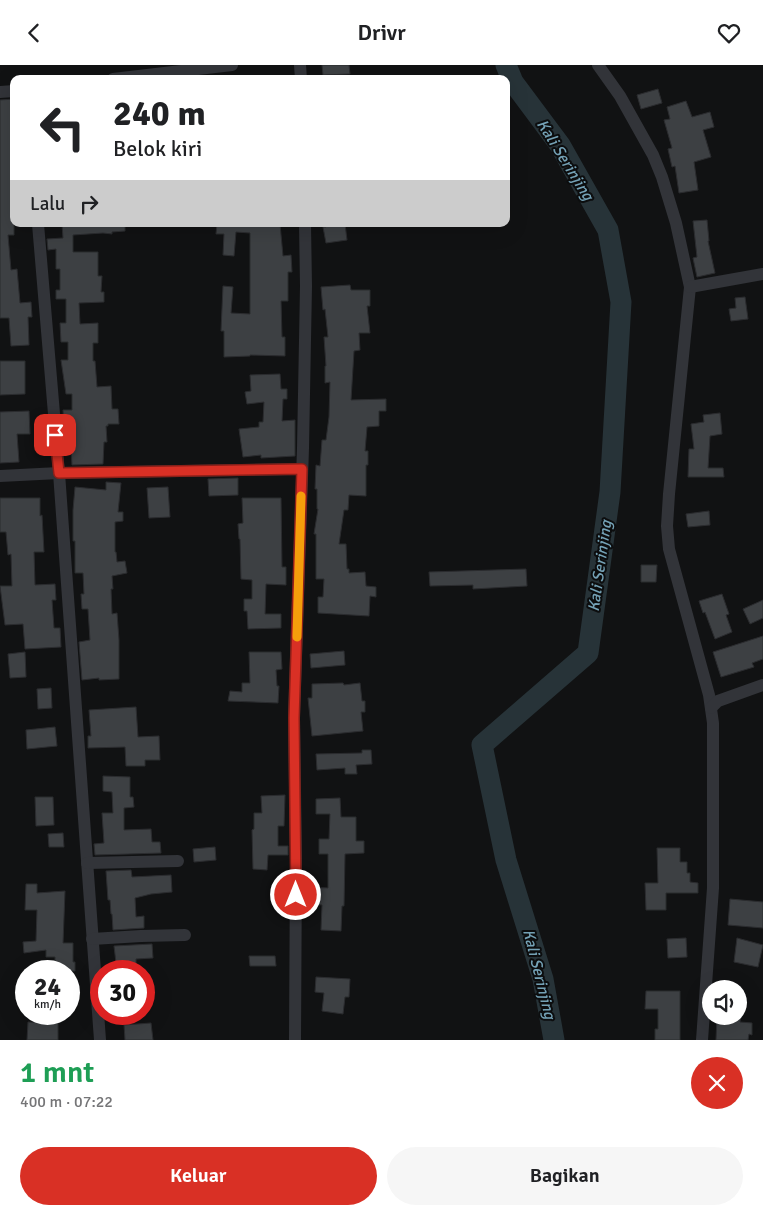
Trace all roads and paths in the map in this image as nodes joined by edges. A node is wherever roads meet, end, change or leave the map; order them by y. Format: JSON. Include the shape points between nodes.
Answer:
{"nodes":[{"id":1,"x":232,"y":65,"type":"edge"},
{"id":2,"x":598,"y":65,"type":"edge"},
{"id":3,"x":147,"y":75,"type":"edge"},
{"id":4,"x":38,"y":227,"type":"edge"},
{"id":5,"x":305,"y":227,"type":"edge"},
{"id":6,"x":763,"y":274,"type":"edge"},
{"id":7,"x":690,"y":287,"type":"junction"},
{"id":8,"x":302,"y":469,"type":"junction"},
{"id":9,"x":59,"y":473,"type":"junction"},
{"id":10,"x":0,"y":476,"type":"edge"},
{"id":11,"x":763,"y":685,"type":"edge"},
{"id":12,"x":711,"y":708,"type":"junction"},
{"id":13,"x":178,"y":861,"type":"dead end"},
{"id":14,"x":87,"y":863,"type":"junction"},
{"id":15,"x":185,"y":935,"type":"dead end"},
{"id":16,"x":92,"y":939,"type":"junction"},
{"id":17,"x":100,"y":1040,"type":"edge"},
{"id":18,"x":295,"y":1040,"type":"edge"},
{"id":19,"x":702,"y":1040,"type":"edge"}],
"edges":[{"from":1,"to":3,"type":"street"},
{"from":2,"to":7,"type":"street","via":[[620,96],[653,155],[676,223]]},
{"from":4,"to":9,"type":"street"},
{"from":5,"to":8,"type":"street"},
{"from":6,"to":7,"type":"street"},
{"from":7,"to":12,"type":"street","via":[[667,525],[675,576]]},
{"from":8,"to":9,"type":"street"},
{"from":8,"to":18,"type":"street","via":[[294,718]]},
{"from":9,"to":10,"type":"street"},
{"from":9,"to":14,"type":"street"},
{"from":11,"to":12,"type":"street","via":[[718,701]]},
{"from":12,"to":19,"type":"street","via":[[713,889]]},
{"from":13,"to":14,"type":"street"},
{"from":14,"to":16,"type":"street"},
{"from":15,"to":16,"type":"street"},
{"from":16,"to":17,"type":"street"}]}
